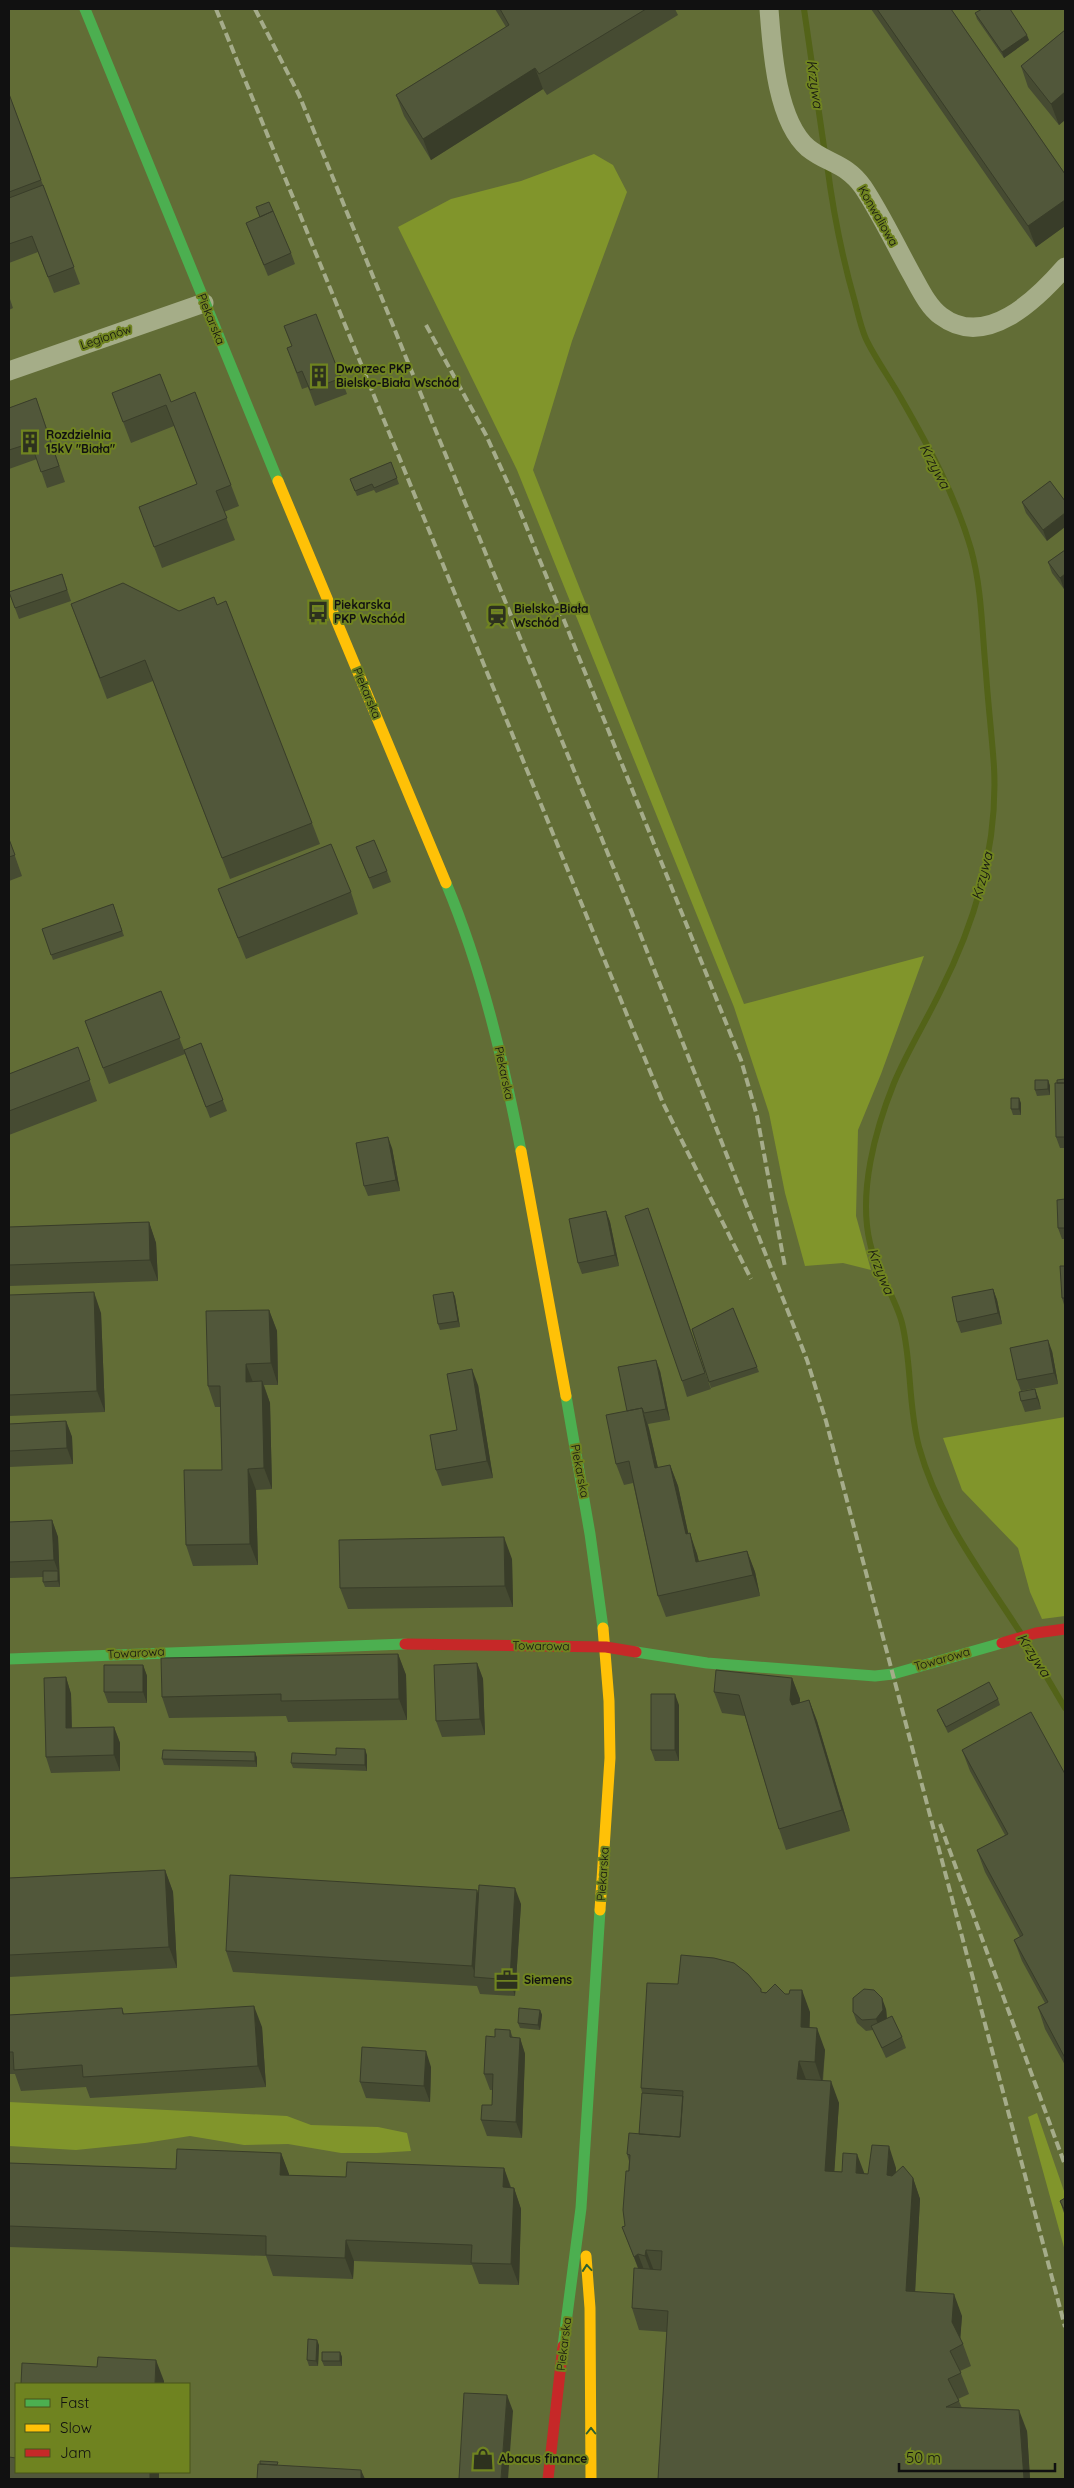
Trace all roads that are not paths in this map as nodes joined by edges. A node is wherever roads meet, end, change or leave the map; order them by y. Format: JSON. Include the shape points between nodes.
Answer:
{"nodes":[{"id":1,"x":85,"y":9,"type":"edge"},
{"id":2,"x":768,"y":9,"type":"edge"},
{"id":3,"x":1065,"y":267,"type":"edge"},
{"id":4,"x":204,"y":303,"type":"junction"},
{"id":5,"x":9,"y":371,"type":"edge"},
{"id":6,"x":1065,"y":1629,"type":"edge"},
{"id":7,"x":606,"y":1647,"type":"junction"},
{"id":8,"x":9,"y":1659,"type":"edge"},
{"id":9,"x":581,"y":2208,"type":"junction"},
{"id":10,"x":548,"y":2479,"type":"edge"},
{"id":11,"x":591,"y":2479,"type":"edge"}],
"edges":[{"from":1,"to":4,"type":"street","name":"Piekarska"},
{"from":2,"to":3,"type":"street","name":"Konwaliowa","via":[[777,78],[786,112],[796,132],[809,148],[847,169],[862,186],[922,292],[940,316],[963,326],[984,327],[1006,319],[1037,296]]},
{"from":4,"to":5,"type":"street","name":"Legionów"},
{"from":4,"to":7,"type":"street","name":"Piekarska","via":[[451,895],[483,987],[506,1079],[583,1488]]},
{"from":6,"to":7,"type":"street","name":"Towarowa","via":[[1036,1632],[893,1674],[875,1676],[707,1663]]},
{"from":7,"to":8,"type":"street","name":"Towarowa","via":[[428,1643]]},
{"from":7,"to":9,"type":"street","name":"Piekarska","via":[[610,1758]]},
{"from":9,"to":10,"type":"street","name":"Piekarska"},
{"from":11,"to":9,"type":"street","name":"Piekarska","one_way":true,"via":[[590,2308]]}]}
